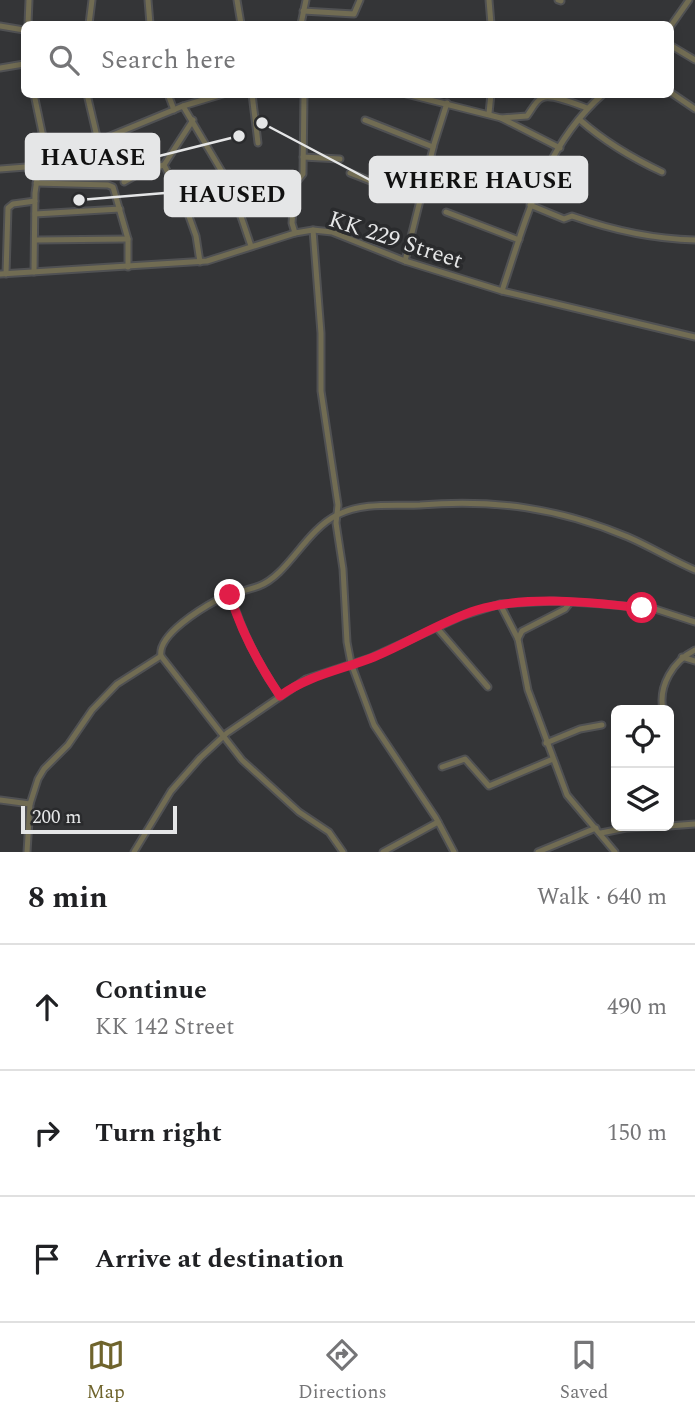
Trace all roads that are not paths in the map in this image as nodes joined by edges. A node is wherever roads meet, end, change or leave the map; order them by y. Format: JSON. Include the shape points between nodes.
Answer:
{"nodes":[{"id":1,"x":29,"y":0,"type":"edge"},
{"id":2,"x":92,"y":0,"type":"edge"},
{"id":3,"x":148,"y":0,"type":"edge"},
{"id":4,"x":237,"y":0,"type":"edge"},
{"id":5,"x":306,"y":0,"type":"edge"},
{"id":6,"x":360,"y":0,"type":"edge"},
{"id":7,"x":489,"y":0,"type":"edge"},
{"id":8,"x":689,"y":0,"type":"edge"},
{"id":9,"x":303,"y":11,"type":"junction"},
{"id":10,"x":28,"y":21,"type":"edge"},
{"id":11,"x":89,"y":21,"type":"edge"},
{"id":12,"x":150,"y":21,"type":"edge"},
{"id":13,"x":240,"y":21,"type":"edge"},
{"id":14,"x":301,"y":21,"type":"edge"},
{"id":15,"x":491,"y":21,"type":"edge"},
{"id":16,"x":674,"y":21,"type":"edge"},
{"id":17,"x":0,"y":26,"type":"edge"},
{"id":18,"x":21,"y":30,"type":"edge"},
{"id":19,"x":674,"y":47,"type":"edge"},
{"id":20,"x":695,"y":60,"type":"edge"},
{"id":21,"x":21,"y":64,"type":"edge"},
{"id":22,"x":0,"y":68,"type":"edge"},
{"id":23,"x":674,"y":95,"type":"edge"},
{"id":24,"x":35,"y":98,"type":"edge"},
{"id":25,"x":88,"y":98,"type":"edge"},
{"id":26,"x":170,"y":98,"type":"edge"},
{"id":27,"x":208,"y":98,"type":"edge"},
{"id":28,"x":252,"y":98,"type":"edge"},
{"id":29,"x":304,"y":98,"type":"edge"},
{"id":30,"x":424,"y":98,"type":"edge"},
{"id":31,"x":491,"y":98,"type":"edge"},
{"id":32,"x":541,"y":98,"type":"edge"},
{"id":33,"x":554,"y":98,"type":"edge"},
{"id":34,"x":598,"y":98,"type":"edge"},
{"id":35,"x":447,"y":103,"type":"junction"},
{"id":36,"x":183,"y":106,"type":"junction"},
{"id":37,"x":587,"y":108,"type":"junction"},
{"id":38,"x":695,"y":109,"type":"edge"},
{"id":39,"x":174,"y":110,"type":"junction"},
{"id":40,"x":489,"y":113,"type":"junction"},
{"id":41,"x":501,"y":118,"type":"junction"},
{"id":42,"x":193,"y":120,"type":"junction"},
{"id":43,"x":365,"y":120,"type":"dead end"},
{"id":44,"x":580,"y":120,"type":"junction"},
{"id":45,"x":98,"y":141,"type":"junction"},
{"id":46,"x":258,"y":143,"type":"dead end"},
{"id":47,"x":433,"y":147,"type":"junction"},
{"id":48,"x":560,"y":148,"type":"junction"},
{"id":49,"x":46,"y":149,"type":"junction"},
{"id":50,"x":303,"y":157,"type":"junction"},
{"id":51,"x":340,"y":159,"type":"dead end"},
{"id":52,"x":467,"y":161,"type":"dead end"},
{"id":53,"x":164,"y":165,"type":"junction"},
{"id":54,"x":39,"y":166,"type":"junction"},
{"id":55,"x":0,"y":169,"type":"edge"},
{"id":56,"x":662,"y":172,"type":"dead end"},
{"id":57,"x":350,"y":173,"type":"dead end"},
{"id":58,"x":124,"y":181,"type":"dead end"},
{"id":59,"x":36,"y":183,"type":"junction"},
{"id":60,"x":537,"y":188,"type":"junction"},
{"id":61,"x":419,"y":200,"type":"junction"},
{"id":62,"x":35,"y":201,"type":"junction"},
{"id":63,"x":530,"y":205,"type":"junction"},
{"id":64,"x":120,"y":209,"type":"junction"},
{"id":65,"x":446,"y":212,"type":"dead end"},
{"id":66,"x":35,"y":214,"type":"junction"},
{"id":67,"x":0,"y":221,"type":"edge"},
{"id":68,"x":8,"y":221,"type":"junction"},
{"id":69,"x":313,"y":230,"type":"junction"},
{"id":70,"x":295,"y":233,"type":"junction"},
{"id":71,"x":128,"y":239,"type":"junction"},
{"id":72,"x":36,"y":240,"type":"junction"},
{"id":73,"x":519,"y":240,"type":"junction"},
{"id":74,"x":695,"y":240,"type":"edge"},
{"id":75,"x":251,"y":246,"type":"junction"},
{"id":76,"x":405,"y":261,"type":"junction"},
{"id":77,"x":200,"y":262,"type":"junction"},
{"id":78,"x":128,"y":267,"type":"junction"},
{"id":79,"x":34,"y":272,"type":"junction"},
{"id":80,"x":3,"y":274,"type":"edge"},
{"id":81,"x":502,"y":290,"type":"junction"},
{"id":82,"x":695,"y":337,"type":"edge"},
{"id":83,"x":336,"y":516,"type":"junction"},
{"id":84,"x":695,"y":570,"type":"edge"},
{"id":85,"x":230,"y":595,"type":"junction"},
{"id":86,"x":569,"y":603,"type":"junction"},
{"id":87,"x":500,"y":604,"type":"junction"},
{"id":88,"x":695,"y":622,"type":"edge"},
{"id":89,"x":437,"y":628,"type":"junction"},
{"id":90,"x":518,"y":639,"type":"junction"},
{"id":91,"x":695,"y":650,"type":"edge"},
{"id":92,"x":160,"y":656,"type":"junction"},
{"id":93,"x":682,"y":657,"type":"junction"},
{"id":94,"x":695,"y":661,"type":"edge"},
{"id":95,"x":351,"y":663,"type":"junction"},
{"id":96,"x":488,"y":687,"type":"dead end"},
{"id":97,"x":280,"y":696,"type":"junction"},
{"id":98,"x":663,"y":705,"type":"edge"},
{"id":99,"x":602,"y":725,"type":"dead end"},
{"id":100,"x":222,"y":738,"type":"junction"},
{"id":101,"x":546,"y":743,"type":"junction"},
{"id":102,"x":553,"y":759,"type":"junction"},
{"id":103,"x":442,"y":767,"type":"dead end"},
{"id":104,"x":0,"y":800,"type":"edge"},
{"id":105,"x":30,"y":804,"type":"junction"},
{"id":106,"x":438,"y":822,"type":"junction"},
{"id":107,"x":695,"y":824,"type":"edge"},
{"id":108,"x":674,"y":826,"type":"edge"},
{"id":109,"x":611,"y":829,"type":"edge"},
{"id":110,"x":599,"y":830,"type":"junction"},
{"id":111,"x":27,"y":852,"type":"edge"},
{"id":112,"x":134,"y":852,"type":"edge"},
{"id":113,"x":343,"y":852,"type":"edge"},
{"id":114,"x":383,"y":852,"type":"edge"},
{"id":115,"x":454,"y":852,"type":"edge"},
{"id":116,"x":538,"y":852,"type":"edge"},
{"id":117,"x":615,"y":852,"type":"edge"}],
"edges":[{"from":1,"to":10,"type":"street"},
{"from":2,"to":11,"type":"street"},
{"from":3,"to":12,"type":"street"},
{"from":4,"to":13,"type":"street"},
{"from":5,"to":9,"type":"street"},
{"from":6,"to":9,"type":"street","via":[[354,14]]},
{"from":7,"to":15,"type":"street"},
{"from":8,"to":16,"type":"street"},
{"from":9,"to":14,"type":"street"},
{"from":17,"to":18,"type":"street"},
{"from":19,"to":20,"type":"street"},
{"from":21,"to":22,"type":"street"},
{"from":23,"to":38,"type":"street"},
{"from":24,"to":49,"type":"street"},
{"from":25,"to":45,"type":"street"},
{"from":26,"to":39,"type":"street"},
{"from":27,"to":36,"type":"street"},
{"from":28,"to":46,"type":"street"},
{"from":29,"to":50,"type":"street"},
{"from":30,"to":35,"type":"street"},
{"from":31,"to":40,"type":"street"},
{"from":32,"to":41,"type":"street","via":[[527,116]]},
{"from":33,"to":37,"type":"street"},
{"from":34,"to":37,"type":"street"},
{"from":35,"to":40,"type":"street"},
{"from":35,"to":47,"type":"street"},
{"from":36,"to":39,"type":"street"},
{"from":36,"to":42,"type":"street"},
{"from":37,"to":44,"type":"street"},
{"from":39,"to":45,"type":"street"},
{"from":40,"to":41,"type":"street"},
{"from":41,"to":48,"type":"street"},
{"from":42,"to":53,"type":"street"},
{"from":42,"to":75,"type":"street","via":[[231,187]]},
{"from":43,"to":47,"type":"street"},
{"from":44,"to":48,"type":"street"},
{"from":44,"to":56,"type":"street","via":[[630,157]]},
{"from":45,"to":49,"type":"street"},
{"from":47,"to":61,"type":"street"},
{"from":48,"to":60,"type":"street"},
{"from":49,"to":54,"type":"street","via":[[46,161]]},
{"from":50,"to":51,"type":"street"},
{"from":50,"to":70,"type":"street","via":[[303,174],[295,184]]},
{"from":52,"to":60,"type":"street"},
{"from":53,"to":58,"type":"street"},
{"from":53,"to":77,"type":"street","via":[[186,208]]},
{"from":54,"to":55,"type":"street"},
{"from":54,"to":59,"type":"street"},
{"from":57,"to":61,"type":"street"},
{"from":59,"to":62,"type":"street"},
{"from":59,"to":64,"type":"street","via":[[110,186]]},
{"from":60,"to":63,"type":"street"},
{"from":61,"to":76,"type":"street"},
{"from":62,"to":66,"type":"street"},
{"from":62,"to":68,"type":"street","via":[[10,206]]},
{"from":63,"to":73,"type":"street"},
{"from":63,"to":74,"type":"street","via":[[612,230]]},
{"from":64,"to":66,"type":"street"},
{"from":64,"to":71,"type":"street"},
{"from":65,"to":73,"type":"street"},
{"from":66,"to":72,"type":"street"},
{"from":67,"to":68,"type":"street"},
{"from":68,"to":80,"type":"street"},
{"from":69,"to":70,"type":"street","name":"KK 229 Street"},
{"from":69,"to":76,"type":"street","name":"KK 229 Street","via":[[332,232]]},
{"from":69,"to":83,"type":"street","via":[[321,391]]},
{"from":70,"to":75,"type":"street","name":"KK 229 Street"},
{"from":71,"to":72,"type":"street"},
{"from":71,"to":78,"type":"street"},
{"from":72,"to":79,"type":"street"},
{"from":73,"to":81,"type":"street"},
{"from":75,"to":77,"type":"street","name":"KK 229 Street"},
{"from":76,"to":81,"type":"street","name":"KK 229 Street"},
{"from":77,"to":78,"type":"street","name":"KK 229 Street"},
{"from":78,"to":79,"type":"street","name":"KK 229 Street"},
{"from":79,"to":80,"type":"street","name":"KK 229 Street"},
{"from":81,"to":82,"type":"street","name":"KK 229 Street"},
{"from":83,"to":84,"type":"street","via":[[384,504],[510,505],[580,520]]},
{"from":83,"to":85,"type":"street","via":[[269,581]]},
{"from":83,"to":95,"type":"street"},
{"from":85,"to":92,"type":"street","via":[[174,630],[160,647]]},
{"from":85,"to":97,"type":"street","via":[[258,661]]},
{"from":86,"to":87,"type":"street"},
{"from":86,"to":88,"type":"street","via":[[655,609]]},
{"from":86,"to":90,"type":"street","via":[[522,631]]},
{"from":87,"to":89,"type":"street"},
{"from":87,"to":90,"type":"street"},
{"from":89,"to":95,"type":"street"},
{"from":89,"to":96,"type":"street"},
{"from":90,"to":101,"type":"street","via":[[528,690]]},
{"from":91,"to":93,"type":"street"},
{"from":92,"to":100,"type":"street"},
{"from":92,"to":105,"type":"street","via":[[117,684],[92,710],[44,769]]},
{"from":93,"to":94,"type":"street"},
{"from":93,"to":98,"type":"street","via":[[662,689]]},
{"from":95,"to":97,"type":"street","via":[[306,679]]},
{"from":95,"to":106,"type":"street","via":[[374,726]]},
{"from":97,"to":100,"type":"street"},
{"from":99,"to":101,"type":"street"},
{"from":100,"to":112,"type":"street","via":[[171,792]]},
{"from":100,"to":113,"type":"street","via":[[299,812],[329,832]]},
{"from":101,"to":102,"type":"street"},
{"from":102,"to":103,"type":"street","via":[[489,786],[465,759]]},
{"from":102,"to":110,"type":"street","via":[[570,800]]},
{"from":104,"to":105,"type":"street"},
{"from":105,"to":111,"type":"street"},
{"from":106,"to":114,"type":"street"},
{"from":106,"to":115,"type":"street"},
{"from":107,"to":108,"type":"street"},
{"from":109,"to":110,"type":"street"},
{"from":110,"to":116,"type":"street"},
{"from":110,"to":117,"type":"street"}]}
